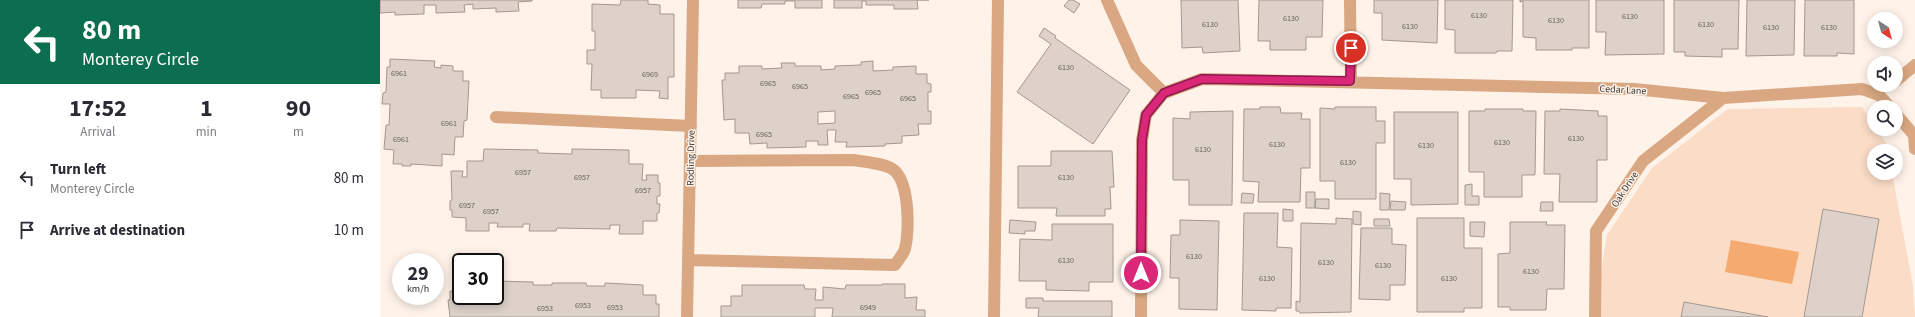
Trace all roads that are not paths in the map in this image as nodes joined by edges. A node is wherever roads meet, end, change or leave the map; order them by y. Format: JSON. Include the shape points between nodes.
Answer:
{"nodes":[{"id":1,"x":693,"y":0,"type":"edge"},
{"id":2,"x":998,"y":0,"type":"edge"},
{"id":3,"x":1107,"y":0,"type":"edge"},
{"id":4,"x":1350,"y":0,"type":"edge"},
{"id":5,"x":1915,"y":65,"type":"edge"},
{"id":6,"x":1903,"y":75,"type":"edge"},
{"id":7,"x":1350,"y":81,"type":"junction"},
{"id":8,"x":1883,"y":92,"type":"edge"},
{"id":9,"x":1164,"y":93,"type":"junction"},
{"id":10,"x":1879,"y":95,"type":"junction"},
{"id":11,"x":1723,"y":98,"type":"junction"},
{"id":12,"x":1884,"y":100,"type":"edge"},
{"id":13,"x":496,"y":117,"type":"dead end"},
{"id":14,"x":1903,"y":122,"type":"edge"},
{"id":15,"x":690,"y":126,"type":"junction"},
{"id":16,"x":1914,"y":134,"type":"edge"},
{"id":17,"x":1915,"y":149,"type":"edge"},
{"id":18,"x":690,"y":161,"type":"junction"},
{"id":19,"x":688,"y":260,"type":"junction"},
{"id":20,"x":687,"y":317,"type":"edge"},
{"id":21,"x":994,"y":317,"type":"edge"},
{"id":22,"x":1141,"y":317,"type":"edge"},
{"id":23,"x":1595,"y":317,"type":"edge"}],
"edges":[{"from":1,"to":15,"type":"street","name":"Rodling Drive"},
{"from":2,"to":21,"type":"street"},
{"from":3,"to":9,"type":"street","via":[[1136,65]]},
{"from":4,"to":7,"type":"street"},
{"from":5,"to":6,"type":"street"},
{"from":7,"to":9,"type":"street","name":"Cedar Lane","via":[[1202,79]]},
{"from":7,"to":11,"type":"street","name":"Cedar Lane","via":[[1634,89]]},
{"from":8,"to":10,"type":"street"},
{"from":9,"to":22,"type":"street","via":[[1146,115],[1142,140]]},
{"from":10,"to":11,"type":"street","name":"Cedar Lane","via":[[1862,89]]},
{"from":10,"to":12,"type":"street"},
{"from":11,"to":23,"type":"street","name":"Oak Drive","via":[[1643,161],[1596,231]]},
{"from":13,"to":15,"type":"street"},
{"from":14,"to":16,"type":"street"},
{"from":15,"to":18,"type":"street","name":"Rodling Drive"},
{"from":16,"to":17,"type":"street"},
{"from":18,"to":19,"type":"street","name":"Rodling Drive"},
{"from":18,"to":19,"type":"street","via":[[853,160],[874,163],[894,171],[902,182],[908,221],[904,251],[894,265]]},
{"from":19,"to":20,"type":"street","name":"Rodling Drive"}]}
